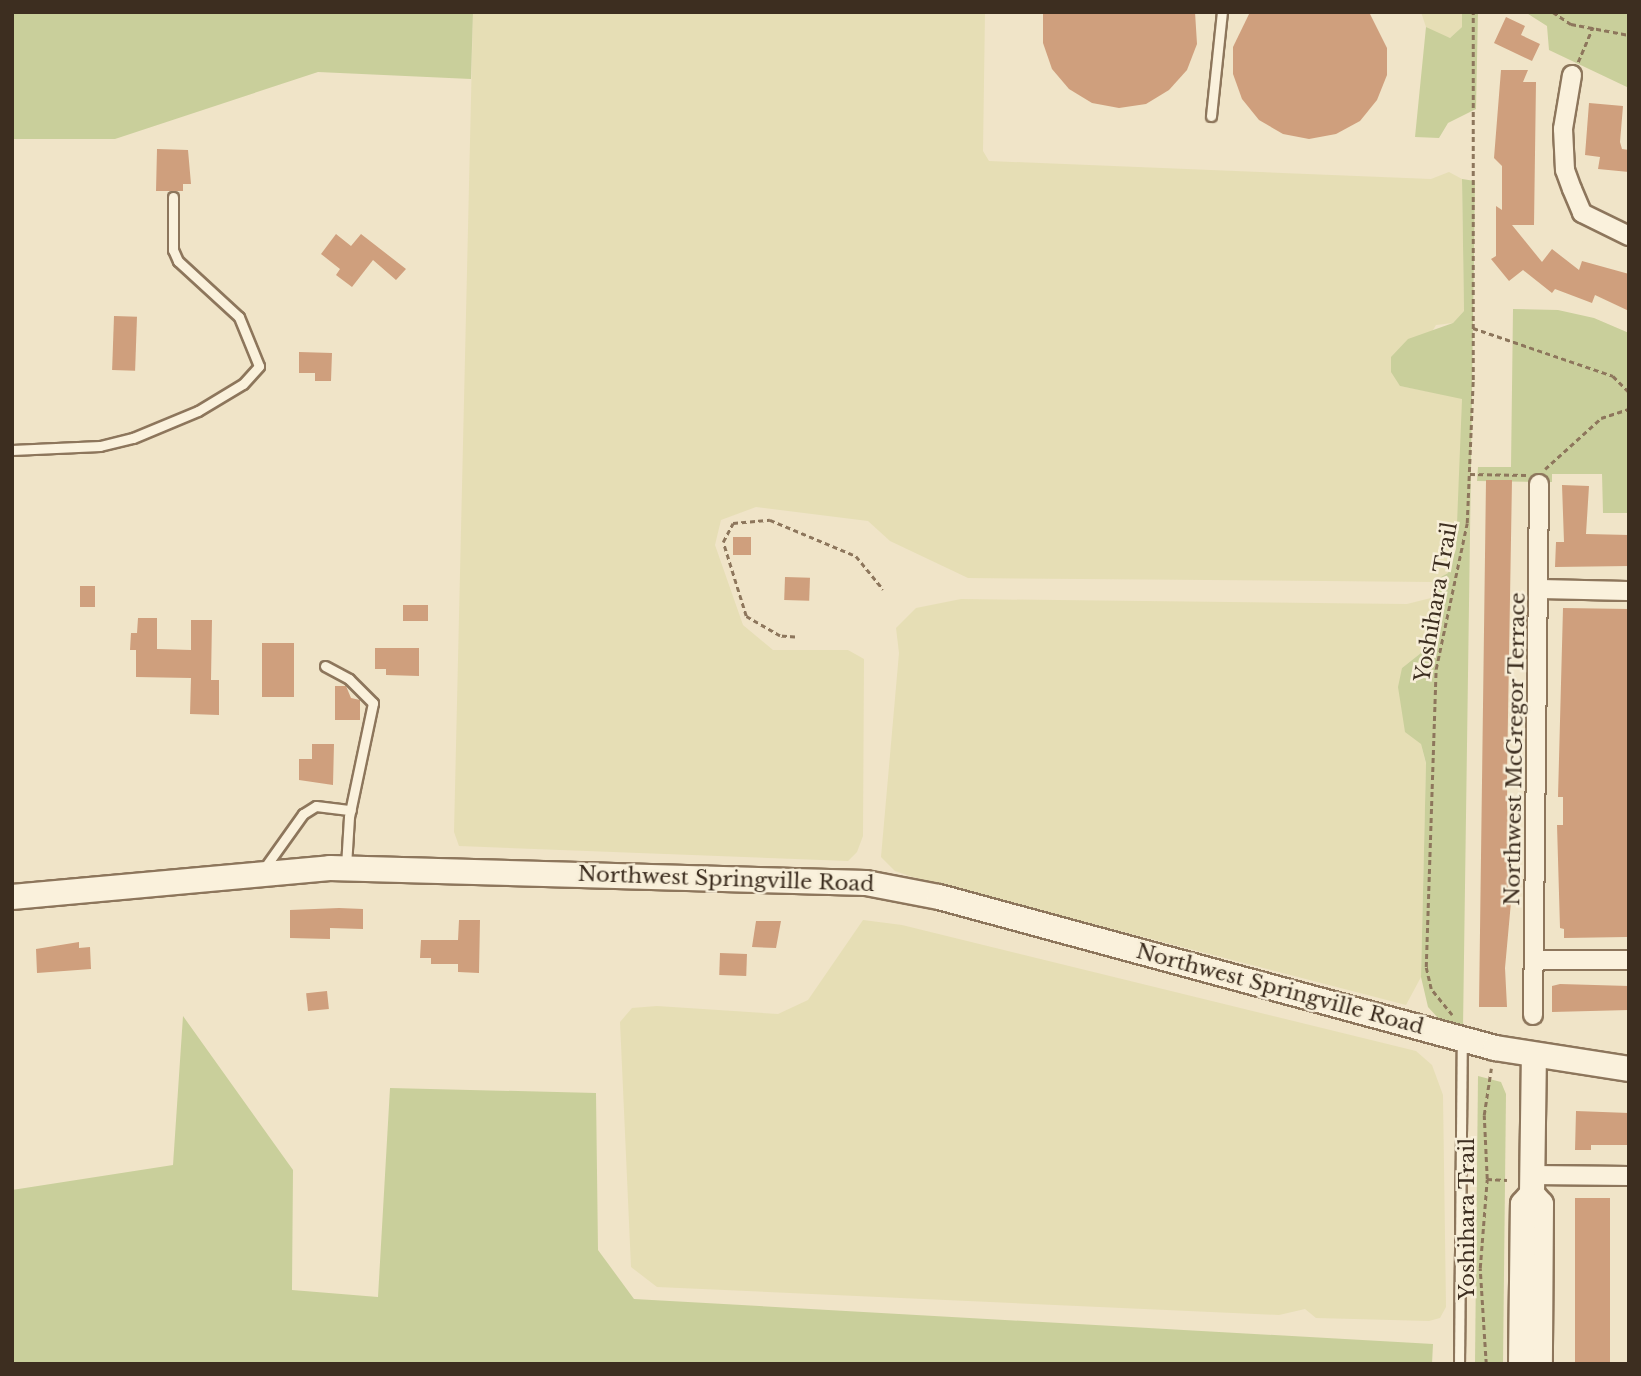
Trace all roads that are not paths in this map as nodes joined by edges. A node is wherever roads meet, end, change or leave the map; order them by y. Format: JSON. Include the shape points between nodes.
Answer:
{"nodes":[{"id":1,"x":1222,"y":12,"type":"edge"},
{"id":2,"x":1572,"y":75,"type":"road end"},
{"id":3,"x":1211,"y":116,"type":"dead end"},
{"id":4,"x":173,"y":197,"type":"dead end"},
{"id":5,"x":1629,"y":236,"type":"edge"},
{"id":6,"x":12,"y":450,"type":"edge"},
{"id":7,"x":1537,"y":477,"type":"road end"},
{"id":8,"x":1539,"y":589,"type":"junction"},
{"id":9,"x":1629,"y":591,"type":"edge"},
{"id":10,"x":326,"y":666,"type":"dead end"},
{"id":11,"x":351,"y":810,"type":"junction"},
{"id":12,"x":346,"y":868,"type":"junction"},
{"id":13,"x":262,"y":871,"type":"junction"},
{"id":14,"x":12,"y":897,"type":"edge"},
{"id":15,"x":1535,"y":960,"type":"junction"},
{"id":16,"x":1629,"y":960,"type":"edge"},
{"id":17,"x":1533,"y":1015,"type":"dead end"},
{"id":18,"x":1462,"y":1029,"type":"junction"},
{"id":19,"x":1534,"y":1057,"type":"junction"},
{"id":20,"x":1629,"y":1069,"type":"edge"},
{"id":21,"x":1629,"y":1176,"type":"edge"},
{"id":22,"x":1532,"y":1184,"type":"junction"},
{"id":23,"x":1459,"y":1364,"type":"edge"},
{"id":24,"x":1521,"y":1364,"type":"edge"},
{"id":25,"x":1540,"y":1364,"type":"edge"}],
"edges":[{"from":1,"to":3,"type":"lane"},
{"from":2,"to":5,"type":"street","via":[[1565,100],[1565,170],[1582,213]]},
{"from":4,"to":6,"type":"lane","via":[[173,250],[178,261],[239,317],[259,366],[243,384],[198,411],[134,438],[100,446]]},
{"from":7,"to":8,"type":"street","name":"Northwest McGregor Terrace"},
{"from":8,"to":9,"type":"street"},
{"from":8,"to":15,"type":"street","name":"Northwest McGregor Terrace"},
{"from":10,"to":11,"type":"lane","via":[[349,679],[373,703]]},
{"from":11,"to":12,"type":"lane"},
{"from":11,"to":13,"type":"lane","via":[[316,806],[303,814]]},
{"from":12,"to":13,"type":"street","name":"Northwest Springville Road"},
{"from":12,"to":18,"type":"street","name":"Northwest Springville Road","via":[[774,878],[887,886]]},
{"from":13,"to":14,"type":"street","name":"Northwest Springville Road"},
{"from":15,"to":16,"type":"street"},
{"from":15,"to":17,"type":"street","name":"Northwest McGregor Terrace"},
{"from":18,"to":19,"type":"street","name":"Northwest Springville Road"},
{"from":18,"to":23,"type":"lane"},
{"from":19,"to":20,"type":"street","name":"Northwest Springville Road"},
{"from":19,"to":22,"type":"street"},
{"from":21,"to":22,"type":"street"},
{"from":22,"to":24,"type":"street","via":[[1523,1204]]},
{"from":22,"to":25,"type":"street","via":[[1541,1204]]}]}
